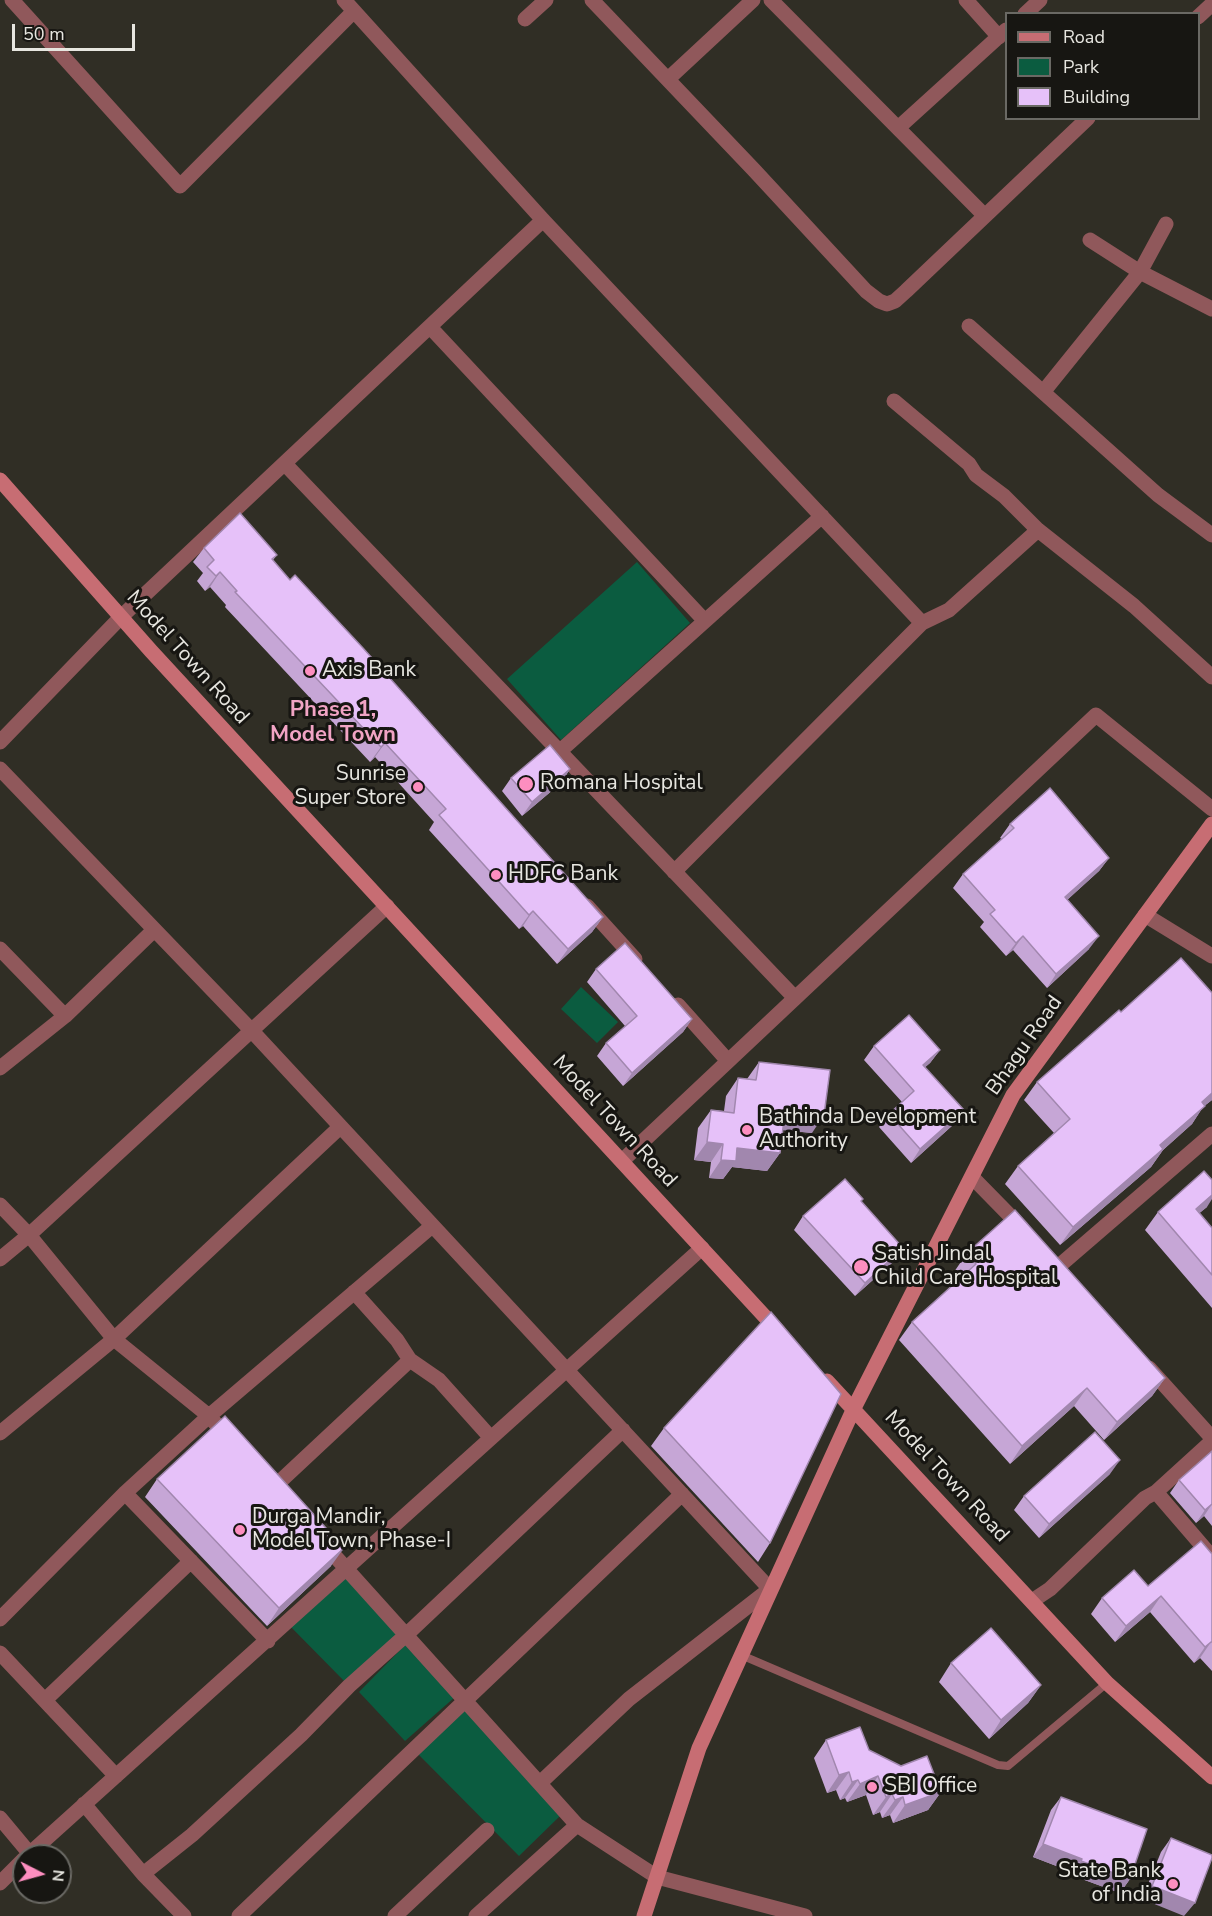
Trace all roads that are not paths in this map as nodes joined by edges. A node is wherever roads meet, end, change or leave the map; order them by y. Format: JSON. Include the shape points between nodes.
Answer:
{"nodes":[{"id":1,"x":12,"y":0,"type":"edge"},
{"id":2,"x":546,"y":0,"type":"edge"},
{"id":3,"x":592,"y":0,"type":"edge"},
{"id":4,"x":753,"y":0,"type":"edge"},
{"id":5,"x":771,"y":0,"type":"edge"},
{"id":6,"x":966,"y":0,"type":"edge"},
{"id":7,"x":1040,"y":0,"type":"edge"},
{"id":8,"x":1212,"y":4,"type":"edge"},
{"id":9,"x":349,"y":5,"type":"edge"},
{"id":10,"x":1027,"y":12,"type":"edge"},
{"id":11,"x":1200,"y":15,"type":"edge"},
{"id":12,"x":525,"y":19,"type":"dead end"},
{"id":13,"x":1003,"y":34,"type":"edge"},
{"id":14,"x":668,"y":80,"type":"junction"},
{"id":15,"x":1086,"y":120,"type":"edge"},
{"id":16,"x":898,"y":128,"type":"junction"},
{"id":17,"x":985,"y":216,"type":"junction"},
{"id":18,"x":543,"y":220,"type":"junction"},
{"id":19,"x":1166,"y":224,"type":"dead end"},
{"id":20,"x":1090,"y":240,"type":"dead end"},
{"id":21,"x":1140,"y":272,"type":"junction"},
{"id":22,"x":1212,"y":309,"type":"edge"},
{"id":23,"x":969,"y":326,"type":"dead end"},
{"id":24,"x":430,"y":327,"type":"junction"},
{"id":25,"x":1044,"y":391,"type":"junction"},
{"id":26,"x":894,"y":401,"type":"dead end"},
{"id":27,"x":285,"y":465,"type":"junction"},
{"id":28,"x":0,"y":480,"type":"edge"},
{"id":29,"x":822,"y":516,"type":"junction"},
{"id":30,"x":1038,"y":530,"type":"junction"},
{"id":31,"x":1212,"y":535,"type":"edge"},
{"id":32,"x":121,"y":617,"type":"junction"},
{"id":33,"x":704,"y":620,"type":"junction"},
{"id":34,"x":922,"y":623,"type":"junction"},
{"id":35,"x":1212,"y":677,"type":"edge"},
{"id":36,"x":0,"y":742,"type":"edge"},
{"id":37,"x":559,"y":752,"type":"junction"},
{"id":38,"x":0,"y":769,"type":"edge"},
{"id":39,"x":1212,"y":809,"type":"edge"},
{"id":40,"x":1212,"y":824,"type":"edge"},
{"id":41,"x":674,"y":872,"type":"junction"},
{"id":42,"x":576,"y":893,"type":"edge"},
{"id":43,"x":387,"y":906,"type":"junction"},
{"id":44,"x":1145,"y":915,"type":"junction"},
{"id":45,"x":154,"y":930,"type":"junction"},
{"id":46,"x":0,"y":949,"type":"edge"},
{"id":47,"x":1212,"y":956,"type":"edge"},
{"id":48,"x":648,"y":973,"type":"edge"},
{"id":49,"x":664,"y":990,"type":"edge"},
{"id":50,"x":795,"y":998,"type":"junction"},
{"id":51,"x":65,"y":1016,"type":"junction"},
{"id":52,"x":251,"y":1030,"type":"junction"},
{"id":53,"x":728,"y":1061,"type":"junction"},
{"id":54,"x":0,"y":1068,"type":"edge"},
{"id":55,"x":339,"y":1128,"type":"junction"},
{"id":56,"x":1212,"y":1134,"type":"edge"},
{"id":57,"x":622,"y":1161,"type":"junction"},
{"id":58,"x":972,"y":1177,"type":"junction"},
{"id":59,"x":0,"y":1205,"type":"edge"},
{"id":60,"x":432,"y":1226,"type":"junction"},
{"id":61,"x":29,"y":1235,"type":"junction"},
{"id":62,"x":1035,"y":1242,"type":"edge"},
{"id":63,"x":702,"y":1248,"type":"junction"},
{"id":64,"x":0,"y":1259,"type":"edge"},
{"id":65,"x":1059,"y":1266,"type":"edge"},
{"id":66,"x":354,"y":1292,"type":"junction"},
{"id":67,"x":114,"y":1339,"type":"junction"},
{"id":68,"x":786,"y":1339,"type":"edge"},
{"id":69,"x":410,"y":1360,"type":"junction"},
{"id":70,"x":1143,"y":1361,"type":"edge"},
{"id":71,"x":567,"y":1370,"type":"junction"},
{"id":72,"x":816,"y":1370,"type":"edge"},
{"id":73,"x":854,"y":1408,"type":"junction"},
{"id":74,"x":209,"y":1416,"type":"junction"},
{"id":75,"x":623,"y":1430,"type":"junction"},
{"id":76,"x":0,"y":1433,"type":"edge"},
{"id":77,"x":491,"y":1438,"type":"junction"},
{"id":78,"x":1212,"y":1440,"type":"edge"},
{"id":79,"x":237,"y":1448,"type":"edge"},
{"id":80,"x":274,"y":1488,"type":"edge"},
{"id":81,"x":1156,"y":1492,"type":"junction"},
{"id":82,"x":124,"y":1493,"type":"junction"},
{"id":83,"x":682,"y":1494,"type":"junction"},
{"id":84,"x":313,"y":1532,"type":"edge"},
{"id":85,"x":1212,"y":1557,"type":"edge"},
{"id":86,"x":191,"y":1561,"type":"junction"},
{"id":87,"x":346,"y":1569,"type":"junction"},
{"id":88,"x":770,"y":1589,"type":"junction"},
{"id":89,"x":1032,"y":1601,"type":"junction"},
{"id":90,"x":0,"y":1619,"type":"edge"},
{"id":91,"x":406,"y":1635,"type":"junction"},
{"id":92,"x":268,"y":1641,"type":"junction"},
{"id":93,"x":0,"y":1653,"type":"edge"},
{"id":94,"x":741,"y":1655,"type":"junction"},
{"id":95,"x":1107,"y":1683,"type":"junction"},
{"id":96,"x":45,"y":1700,"type":"junction"},
{"id":97,"x":465,"y":1701,"type":"junction"},
{"id":98,"x":116,"y":1776,"type":"junction"},
{"id":99,"x":1212,"y":1777,"type":"edge"},
{"id":100,"x":540,"y":1783,"type":"junction"},
{"id":101,"x":84,"y":1804,"type":"junction"},
{"id":102,"x":0,"y":1818,"type":"edge"},
{"id":103,"x":577,"y":1825,"type":"junction"},
{"id":104,"x":487,"y":1830,"type":"dead end"},
{"id":105,"x":18,"y":1844,"type":"edge"},
{"id":106,"x":40,"y":1844,"type":"edge"},
{"id":107,"x":12,"y":1871,"type":"edge"},
{"id":108,"x":143,"y":1874,"type":"junction"},
{"id":109,"x":657,"y":1877,"type":"junction"},
{"id":110,"x":0,"y":1883,"type":"edge"},
{"id":111,"x":184,"y":1916,"type":"edge"},
{"id":112,"x":239,"y":1916,"type":"edge"},
{"id":113,"x":395,"y":1916,"type":"edge"},
{"id":114,"x":476,"y":1916,"type":"edge"},
{"id":115,"x":644,"y":1916,"type":"edge"},
{"id":116,"x":805,"y":1916,"type":"edge"}],
"edges":[{"from":1,"to":9,"type":"street","via":[[180,186]]},
{"from":2,"to":12,"type":"street"},
{"from":3,"to":14,"type":"street"},
{"from":4,"to":14,"type":"street"},
{"from":5,"to":16,"type":"street"},
{"from":6,"to":13,"type":"street"},
{"from":7,"to":10,"type":"street"},
{"from":8,"to":11,"type":"street"},
{"from":9,"to":18,"type":"street"},
{"from":13,"to":16,"type":"street"},
{"from":14,"to":17,"type":"street","via":[[879,301],[895,301]]},
{"from":15,"to":17,"type":"street"},
{"from":16,"to":17,"type":"street"},
{"from":18,"to":24,"type":"street"},
{"from":18,"to":29,"type":"street"},
{"from":19,"to":21,"type":"street"},
{"from":20,"to":21,"type":"street"},
{"from":21,"to":22,"type":"street"},
{"from":21,"to":25,"type":"street"},
{"from":23,"to":25,"type":"street"},
{"from":24,"to":27,"type":"street"},
{"from":24,"to":33,"type":"street"},
{"from":25,"to":31,"type":"street","via":[[1158,495]]},
{"from":26,"to":30,"type":"street","via":[[969,464],[976,475]]},
{"from":27,"to":32,"type":"street","via":[[235,519]]},
{"from":27,"to":37,"type":"street"},
{"from":28,"to":32,"type":"main road","name":"Model Town Road"},
{"from":29,"to":33,"type":"street"},
{"from":29,"to":34,"type":"street"},
{"from":30,"to":34,"type":"street","via":[[948,610]]},
{"from":30,"to":35,"type":"street","via":[[1134,606]]},
{"from":32,"to":36,"type":"street"},
{"from":32,"to":43,"type":"main road","name":"Model Town Road"},
{"from":33,"to":37,"type":"street"},
{"from":34,"to":41,"type":"street"},
{"from":37,"to":41,"type":"street"},
{"from":38,"to":45,"type":"street"},
{"from":39,"to":50,"type":"street","via":[[1096,715]]},
{"from":40,"to":44,"type":"main road","name":"Bhagu Road"},
{"from":41,"to":50,"type":"street"},
{"from":42,"to":48,"type":"street"},
{"from":43,"to":52,"type":"street"},
{"from":43,"to":57,"type":"main road","name":"Model Town Road"},
{"from":44,"to":47,"type":"street"},
{"from":44,"to":58,"type":"main road","name":"Bhagu Road","via":[[1013,1095]]},
{"from":45,"to":51,"type":"street"},
{"from":45,"to":52,"type":"street"},
{"from":46,"to":51,"type":"street"},
{"from":49,"to":53,"type":"street"},
{"from":50,"to":53,"type":"street"},
{"from":51,"to":54,"type":"street"},
{"from":52,"to":55,"type":"street"},
{"from":52,"to":61,"type":"street"},
{"from":53,"to":57,"type":"street"},
{"from":55,"to":60,"type":"street"},
{"from":55,"to":67,"type":"street"},
{"from":56,"to":65,"type":"street"},
{"from":57,"to":63,"type":"main road","name":"Model Town Road"},
{"from":58,"to":62,"type":"street"},
{"from":58,"to":73,"type":"main road","name":"Bhagu Road"},
{"from":59,"to":61,"type":"street"},
{"from":60,"to":66,"type":"street"},
{"from":60,"to":71,"type":"street"},
{"from":61,"to":64,"type":"street"},
{"from":61,"to":67,"type":"street"},
{"from":63,"to":68,"type":"main road","name":"Model Town Road"},
{"from":63,"to":71,"type":"street"},
{"from":66,"to":69,"type":"street"},
{"from":66,"to":74,"type":"street"},
{"from":67,"to":74,"type":"street"},
{"from":67,"to":76,"type":"street"},
{"from":69,"to":77,"type":"street","via":[[439,1380]]},
{"from":69,"to":80,"type":"street"},
{"from":70,"to":78,"type":"street"},
{"from":71,"to":75,"type":"street"},
{"from":71,"to":77,"type":"street"},
{"from":72,"to":73,"type":"main road","name":"Model Town Road"},
{"from":73,"to":88,"type":"main road","name":"Bhagu Road"},
{"from":73,"to":89,"type":"main road","name":"Model Town Road"},
{"from":74,"to":79,"type":"street"},
{"from":74,"to":82,"type":"street"},
{"from":75,"to":83,"type":"street"},
{"from":75,"to":91,"type":"street"},
{"from":77,"to":87,"type":"street"},
{"from":78,"to":81,"type":"street"},
{"from":81,"to":85,"type":"street"},
{"from":81,"to":89,"type":"street"},
{"from":82,"to":86,"type":"street"},
{"from":82,"to":90,"type":"street"},
{"from":83,"to":88,"type":"street"},
{"from":83,"to":97,"type":"street"},
{"from":84,"to":87,"type":"street"},
{"from":86,"to":92,"type":"street"},
{"from":86,"to":96,"type":"street"},
{"from":87,"to":91,"type":"street"},
{"from":87,"to":92,"type":"street"},
{"from":88,"to":94,"type":"main road","name":"Bhagu Road"},
{"from":88,"to":100,"type":"street","via":[[629,1699]]},
{"from":89,"to":95,"type":"main road","name":"Model Town Road"},
{"from":91,"to":97,"type":"street"},
{"from":91,"to":108,"type":"street","via":[[192,1835]]},
{"from":92,"to":98,"type":"street"},
{"from":93,"to":96,"type":"street"},
{"from":94,"to":95,"type":"lane","via":[[1008,1766]]},
{"from":94,"to":109,"type":"main road","name":"Bhagu Road","via":[[699,1748]]},
{"from":95,"to":99,"type":"main road","name":"Model Town Road"},
{"from":96,"to":98,"type":"street"},
{"from":97,"to":100,"type":"street"},
{"from":97,"to":112,"type":"street"},
{"from":98,"to":101,"type":"street"},
{"from":100,"to":103,"type":"street"},
{"from":101,"to":106,"type":"street"},
{"from":101,"to":108,"type":"street"},
{"from":102,"to":105,"type":"street"},
{"from":103,"to":109,"type":"street"},
{"from":103,"to":114,"type":"street"},
{"from":104,"to":113,"type":"street"},
{"from":107,"to":110,"type":"street"},
{"from":108,"to":111,"type":"street"},
{"from":109,"to":115,"type":"main road","name":"Bhagu Road"},
{"from":109,"to":116,"type":"street"}]}
